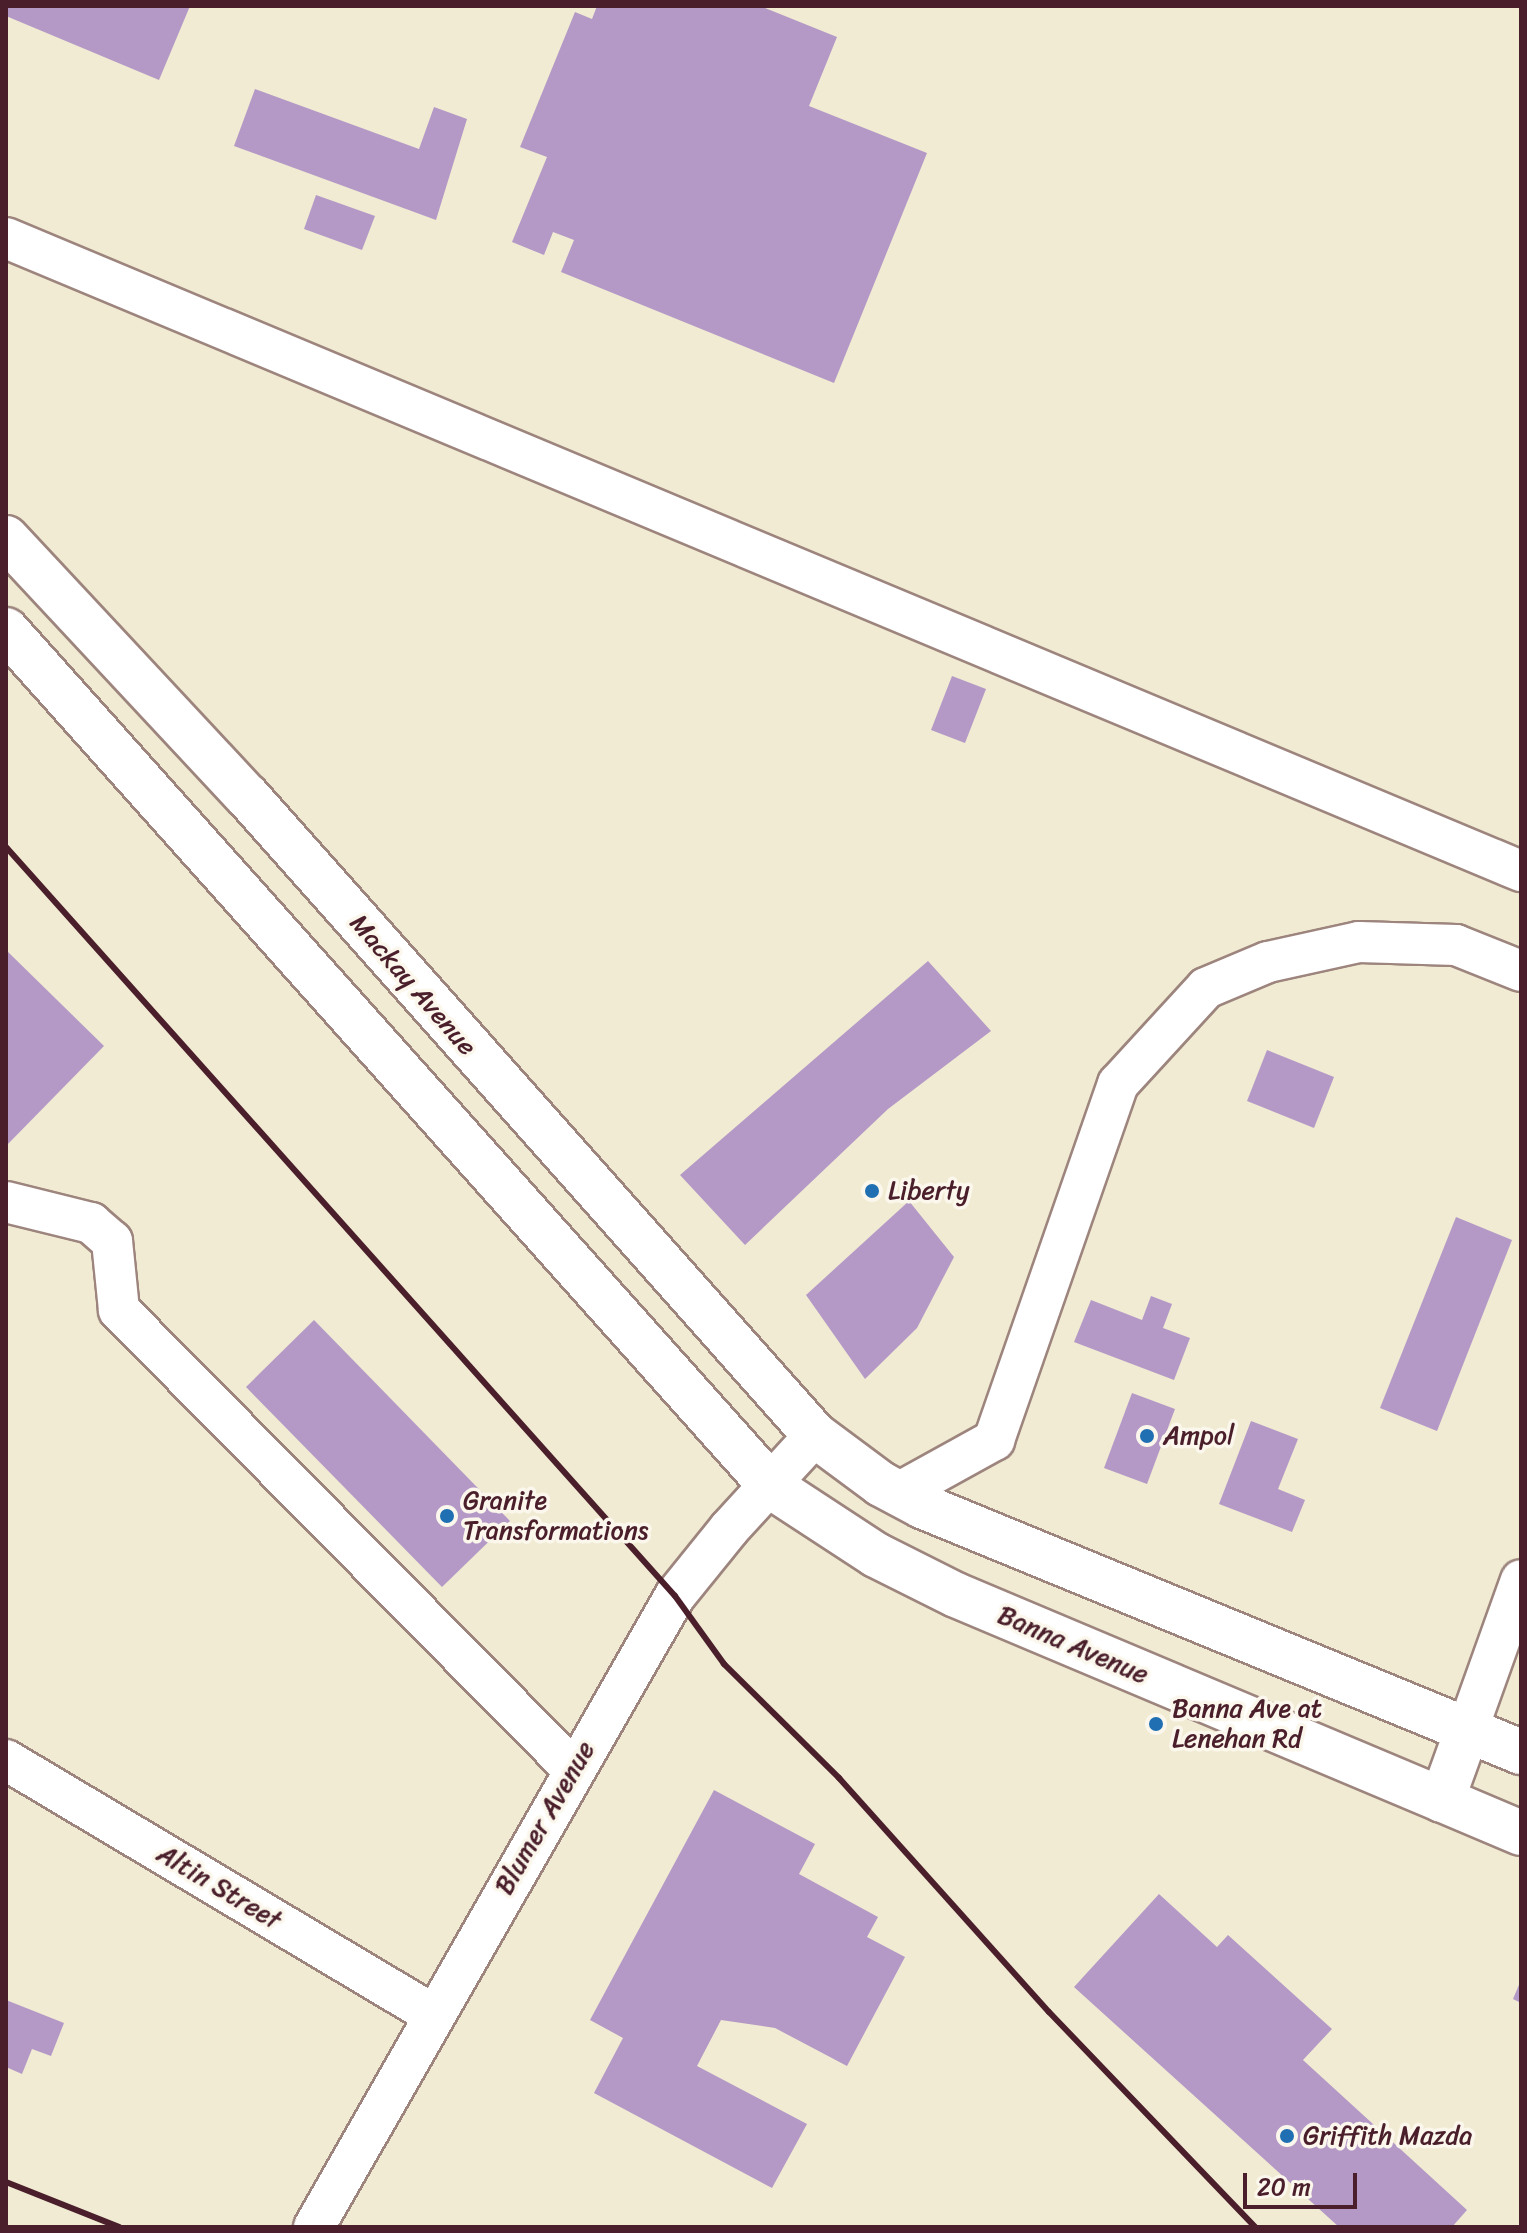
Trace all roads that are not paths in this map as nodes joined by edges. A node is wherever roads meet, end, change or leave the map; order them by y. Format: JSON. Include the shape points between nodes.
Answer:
{"nodes":[{"id":1,"x":6,"y":238,"type":"edge"},
{"id":2,"x":6,"y":538,"type":"edge"},
{"id":3,"x":6,"y":630,"type":"edge"},
{"id":4,"x":1521,"y":871,"type":"edge"},
{"id":5,"x":1521,"y":971,"type":"edge"},
{"id":6,"x":6,"y":1202,"type":"edge"},
{"id":7,"x":815,"y":1435,"type":"junction"},
{"id":8,"x":772,"y":1487,"type":"junction"},
{"id":9,"x":898,"y":1493,"type":"junction"},
{"id":10,"x":1521,"y":1580,"type":"edge"},
{"id":11,"x":1467,"y":1731,"type":"junction"},
{"id":12,"x":1521,"y":1752,"type":"edge"},
{"id":13,"x":6,"y":1760,"type":"edge"},
{"id":14,"x":573,"y":1769,"type":"junction"},
{"id":15,"x":1442,"y":1800,"type":"junction"},
{"id":16,"x":1521,"y":1833,"type":"edge"},
{"id":17,"x":432,"y":2014,"type":"junction"},
{"id":18,"x":314,"y":2227,"type":"edge"}],
"edges":[{"from":1,"to":4,"type":"street"},
{"from":2,"to":7,"type":"main road","name":"Mackay Avenue","via":[[247,796]]},
{"from":3,"to":8,"type":"main road"},
{"from":5,"to":9,"type":"street","via":[[1456,945],[1359,942],[1268,962],[1206,988],[1118,1084],[994,1440]]},
{"from":6,"to":14,"type":"street","via":[[91,1223],[112,1241],[119,1310]]},
{"from":7,"to":8,"type":"street","name":"Blumer Avenue"},
{"from":7,"to":9,"type":"main road"},
{"from":8,"to":14,"type":"street","name":"Blumer Avenue","via":[[729,1529],[675,1596]]},
{"from":8,"to":15,"type":"main road","name":"Banna Avenue","via":[[876,1555],[956,1595]]},
{"from":9,"to":11,"type":"main road"},
{"from":10,"to":11,"type":"street"},
{"from":11,"to":12,"type":"main road"},
{"from":11,"to":15,"type":"main road"},
{"from":13,"to":17,"type":"street","name":"Altin Street"},
{"from":14,"to":17,"type":"street","name":"Blumer Avenue"},
{"from":15,"to":16,"type":"main road","name":"Banna Avenue"},
{"from":17,"to":18,"type":"street","name":"Blumer Avenue"}]}
